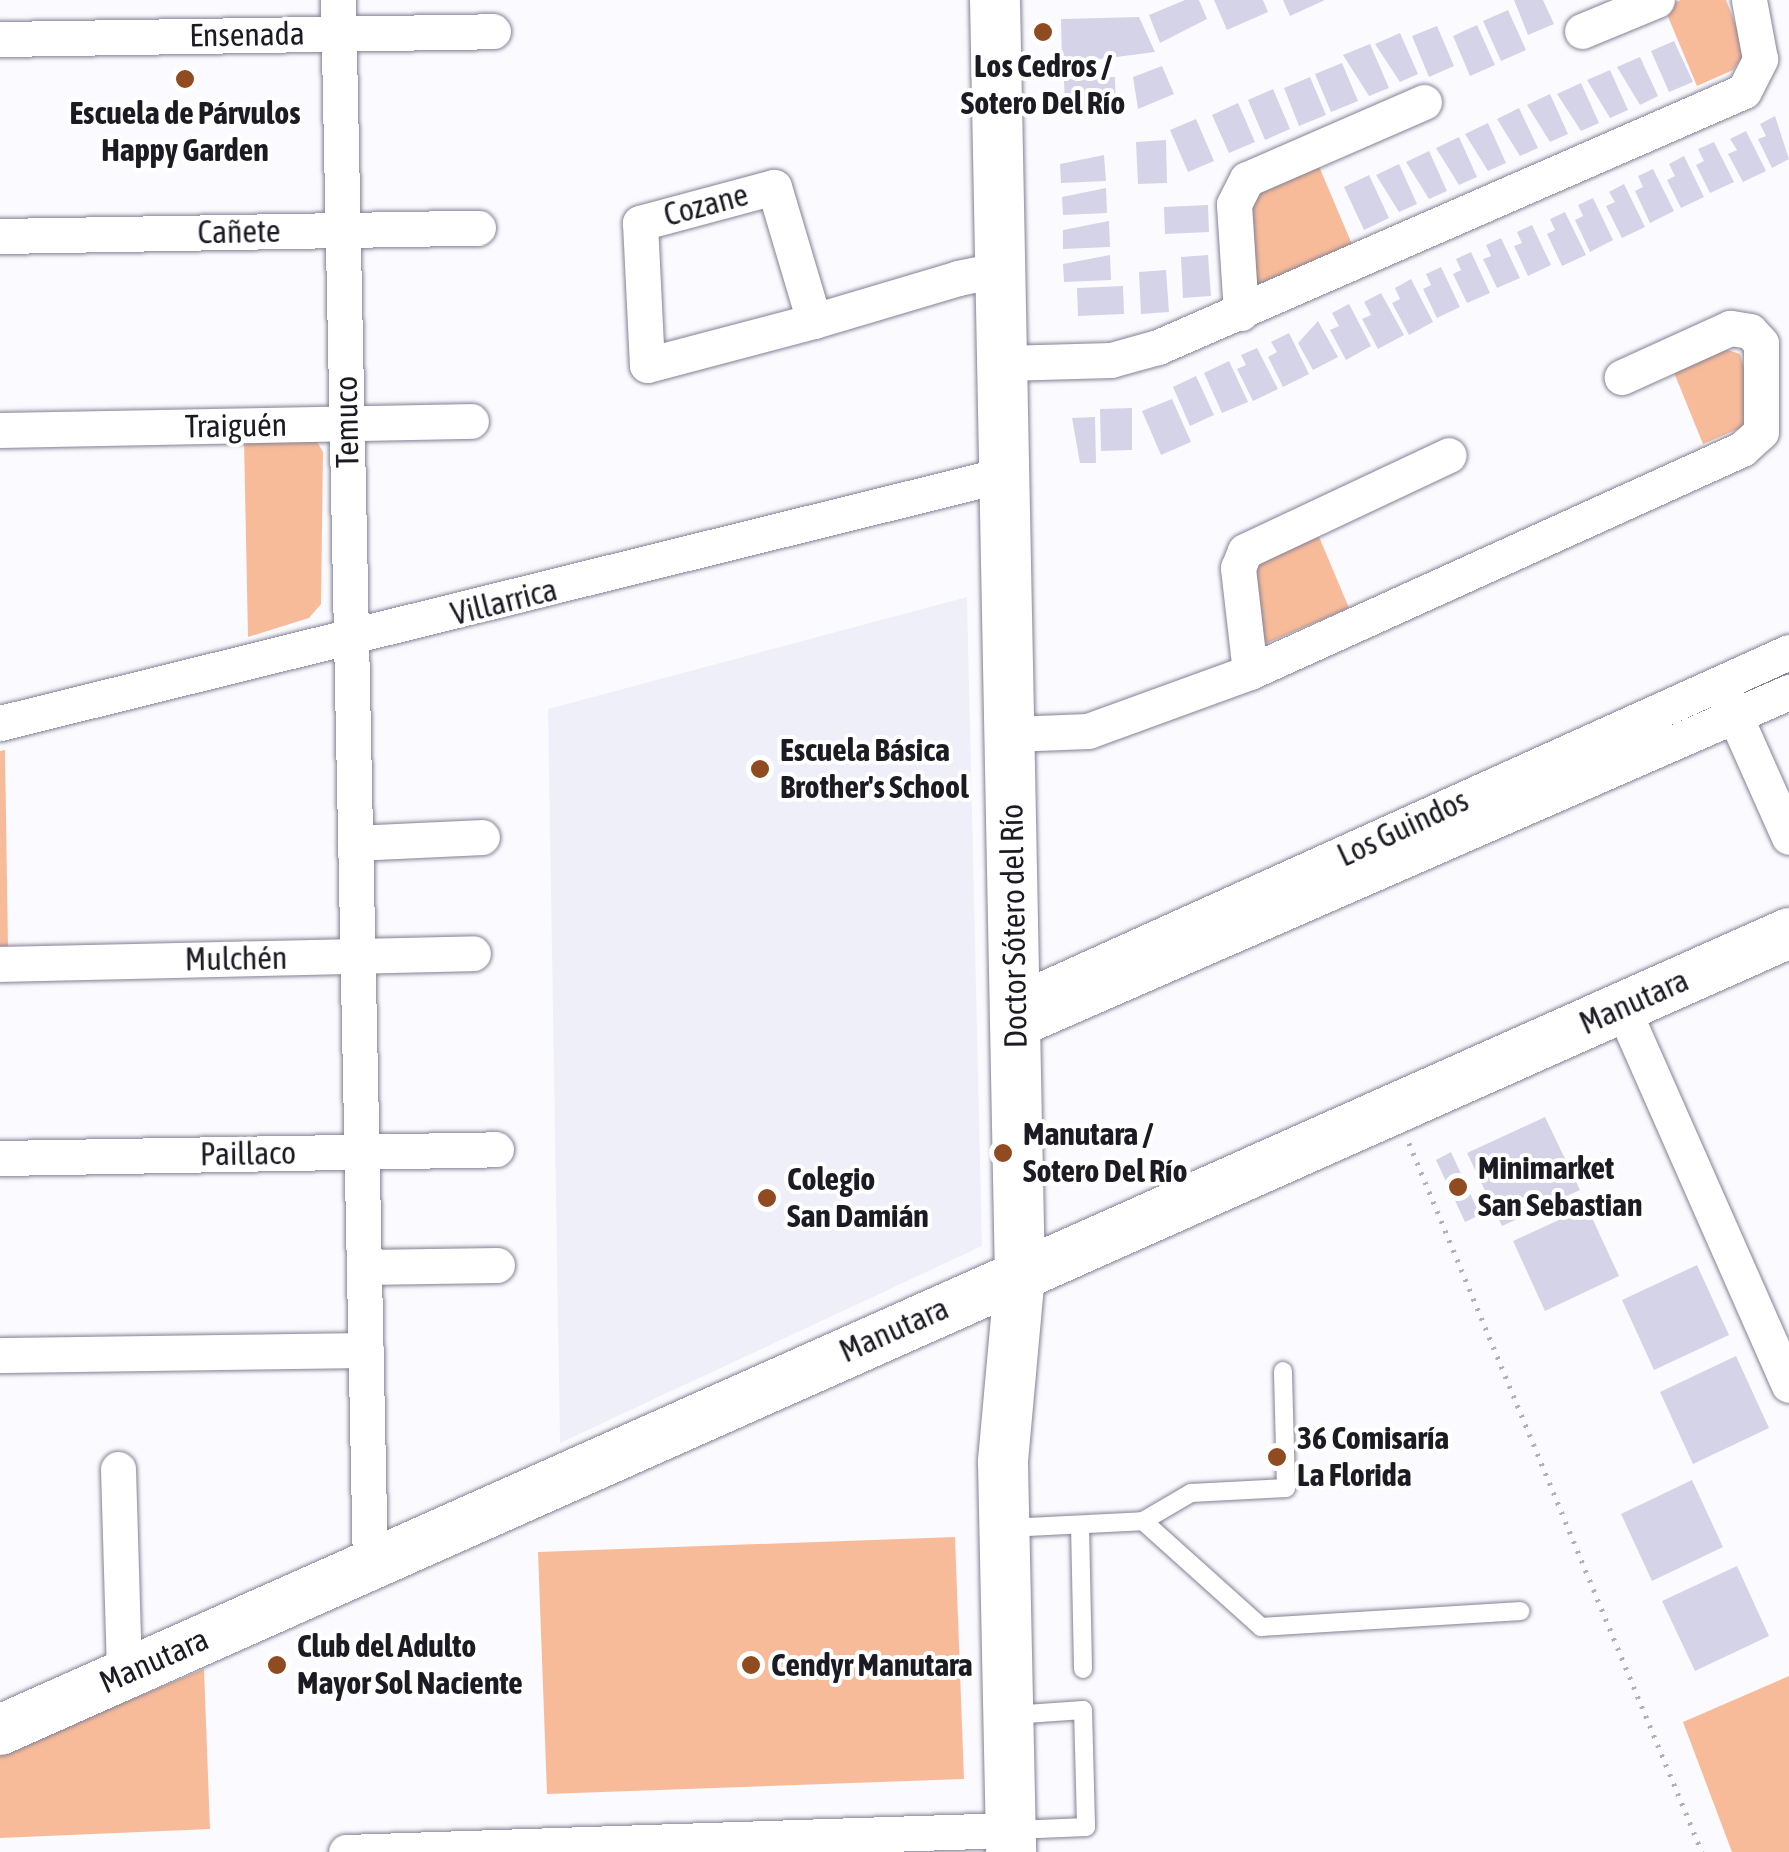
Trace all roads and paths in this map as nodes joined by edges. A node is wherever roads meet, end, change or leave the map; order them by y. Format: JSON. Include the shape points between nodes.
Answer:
{"nodes":[{"id":1,"x":995,"y":0,"type":"edge"},
{"id":2,"x":1658,"y":0,"type":"edge"},
{"id":3,"x":1750,"y":0,"type":"edge"},
{"id":4,"x":338,"y":17,"type":"edge"},
{"id":5,"x":493,"y":31,"type":"dead end"},
{"id":6,"x":1582,"y":31,"type":"dead end"},
{"id":7,"x":0,"y":39,"type":"edge"},
{"id":8,"x":1424,"y":102,"type":"dead end"},
{"id":9,"x":478,"y":228,"type":"dead end"},
{"id":10,"x":343,"y":230,"type":"junction"},
{"id":11,"x":0,"y":236,"type":"edge"},
{"id":12,"x":1002,"y":269,"type":"junction"},
{"id":13,"x":1241,"y":313,"type":"junction"},
{"id":14,"x":814,"y":321,"type":"junction"},
{"id":15,"x":1004,"y":363,"type":"junction"},
{"id":16,"x":1622,"y":377,"type":"dead end"},
{"id":17,"x":472,"y":421,"type":"dead end"},
{"id":18,"x":346,"y":424,"type":"junction"},
{"id":19,"x":0,"y":430,"type":"edge"},
{"id":20,"x":1449,"y":455,"type":"dead end"},
{"id":21,"x":1006,"y":474,"type":"junction"},
{"id":22,"x":351,"y":641,"type":"junction"},
{"id":23,"x":1789,"y":652,"type":"edge"},
{"id":24,"x":1250,"y":672,"type":"junction"},
{"id":25,"x":1720,"y":683,"type":"junction"},
{"id":26,"x":1789,"y":692,"type":"edge"},
{"id":27,"x":1735,"y":716,"type":"junction"},
{"id":28,"x":0,"y":723,"type":"edge"},
{"id":29,"x":1010,"y":734,"type":"junction"},
{"id":30,"x":482,"y":837,"type":"dead end"},
{"id":31,"x":1789,"y":837,"type":"edge"},
{"id":32,"x":355,"y":844,"type":"junction"},
{"id":33,"x":1789,"y":933,"type":"edge"},
{"id":34,"x":472,"y":953,"type":"dead end"},
{"id":35,"x":358,"y":956,"type":"junction"},
{"id":36,"x":0,"y":964,"type":"edge"},
{"id":37,"x":1622,"y":1007,"type":"junction"},
{"id":38,"x":1016,"y":1016,"type":"junction"},
{"id":39,"x":1394,"y":1108,"type":"junction"},
{"id":40,"x":496,"y":1149,"type":"dead end"},
{"id":41,"x":362,"y":1152,"type":"junction"},
{"id":42,"x":0,"y":1158,"type":"edge"},
{"id":43,"x":497,"y":1264,"type":"dead end"},
{"id":44,"x":364,"y":1266,"type":"junction"},
{"id":45,"x":1020,"y":1274,"type":"junction"},
{"id":46,"x":366,"y":1350,"type":"junction"},
{"id":47,"x":0,"y":1356,"type":"edge"},
{"id":48,"x":1283,"y":1371,"type":"dead end"},
{"id":49,"x":1789,"y":1385,"type":"edge"},
{"id":50,"x":118,"y":1469,"type":"dead end"},
{"id":51,"x":1143,"y":1521,"type":"junction"},
{"id":52,"x":1080,"y":1524,"type":"junction"},
{"id":53,"x":1002,"y":1529,"type":"junction"},
{"id":54,"x":370,"y":1562,"type":"junction"},
{"id":55,"x":1521,"y":1611,"type":"dead end"},
{"id":56,"x":1083,"y":1669,"type":"dead end"},
{"id":57,"x":124,"y":1674,"type":"junction"},
{"id":58,"x":1007,"y":1715,"type":"junction"},
{"id":59,"x":0,"y":1730,"type":"edge"},
{"id":60,"x":1010,"y":1841,"type":"edge"},
{"id":61,"x":346,"y":1852,"type":"edge"},
{"id":62,"x":1702,"y":1852,"type":"edge"}],
"edges":[{"from":1,"to":12,"type":"main road","name":"Doctor Sótero del Río"},
{"from":2,"to":6,"type":"street"},
{"from":3,"to":13,"type":"street","via":[[1760,58],[1744,90]]},
{"from":4,"to":5,"type":"street","name":"Ensenada"},
{"from":4,"to":7,"type":"street","name":"Ensenada"},
{"from":4,"to":10,"type":"street","name":"Temuco"},
{"from":8,"to":13,"type":"street","via":[[1246,180],[1234,204]]},
{"from":9,"to":10,"type":"street","name":"Cañete"},
{"from":10,"to":11,"type":"street","name":"Cañete"},
{"from":10,"to":18,"type":"street","name":"Temuco"},
{"from":12,"to":14,"type":"street"},
{"from":12,"to":15,"type":"main road","name":"Doctor Sótero del Río"},
{"from":13,"to":15,"type":"street","via":[[1134,355]]},
{"from":14,"to":14,"type":"street","name":"Cozane","via":[[647,364],[640,223],[774,187]]},
{"from":15,"to":21,"type":"main road","name":"Doctor Sótero del Río"},
{"from":16,"to":24,"type":"street","via":[[1730,328],[1750,331],[1761,343],[1761,432],[1742,450]]},
{"from":17,"to":18,"type":"street","name":"Traiguén"},
{"from":18,"to":19,"type":"street","name":"Traiguén"},
{"from":18,"to":22,"type":"street","name":"Temuco"},
{"from":20,"to":24,"type":"street","via":[[1245,551],[1238,568]]},
{"from":21,"to":22,"type":"street","name":"Villarrica"},
{"from":21,"to":29,"type":"main road","name":"Doctor Sótero del Río"},
{"from":22,"to":28,"type":"street","name":"Villarrica"},
{"from":22,"to":32,"type":"street","name":"Temuco"},
{"from":23,"to":25,"type":"street","name":"Los Guindos"},
{"from":24,"to":29,"type":"street","via":[[1088,731]]},
{"from":25,"to":27,"type":"street"},
{"from":25,"to":38,"type":"street","name":"Los Guindos"},
{"from":26,"to":27,"type":"street","name":"Los Guindos"},
{"from":27,"to":31,"type":"street"},
{"from":27,"to":38,"type":"street","name":"Los Guindos"},
{"from":29,"to":38,"type":"main road","name":"Doctor Sótero del Río"},
{"from":30,"to":32,"type":"street"},
{"from":32,"to":35,"type":"street","name":"Temuco"},
{"from":33,"to":37,"type":"main road","name":"Manutara"},
{"from":34,"to":35,"type":"street","name":"Mulchén"},
{"from":35,"to":36,"type":"street","name":"Mulchén"},
{"from":35,"to":41,"type":"street","name":"Temuco"},
{"from":37,"to":39,"type":"main road","name":"Manutara"},
{"from":37,"to":49,"type":"street"},
{"from":38,"to":45,"type":"main road","name":"Doctor Sótero del Río"},
{"from":39,"to":45,"type":"main road","name":"Manutara"},
{"from":39,"to":62,"type":"path"},
{"from":40,"to":41,"type":"street","name":"Paillaco"},
{"from":41,"to":42,"type":"street","name":"Paillaco"},
{"from":41,"to":44,"type":"street","name":"Temuco"},
{"from":43,"to":44,"type":"street"},
{"from":44,"to":46,"type":"street","name":"Temuco"},
{"from":45,"to":53,"type":"main road","name":"Doctor Sótero del Río"},
{"from":45,"to":54,"type":"main road","name":"Manutara"},
{"from":46,"to":47,"type":"street"},
{"from":46,"to":54,"type":"street","name":"Temuco"},
{"from":48,"to":51,"type":"lane","via":[[1286,1488],[1191,1494]]},
{"from":50,"to":57,"type":"street"},
{"from":51,"to":52,"type":"lane"},
{"from":51,"to":55,"type":"lane","via":[[1262,1627]]},
{"from":52,"to":53,"type":"lane"},
{"from":52,"to":56,"type":"lane"},
{"from":53,"to":58,"type":"main road","name":"Doctor Sótero del Río"},
{"from":54,"to":57,"type":"main road","name":"Manutara"},
{"from":57,"to":59,"type":"main road","name":"Manutara"},
{"from":58,"to":60,"type":"main road","name":"Doctor Sótero del Río"},
{"from":58,"to":60,"type":"lane","via":[[1083,1710],[1086,1827]]},
{"from":60,"to":61,"type":"street"}]}
